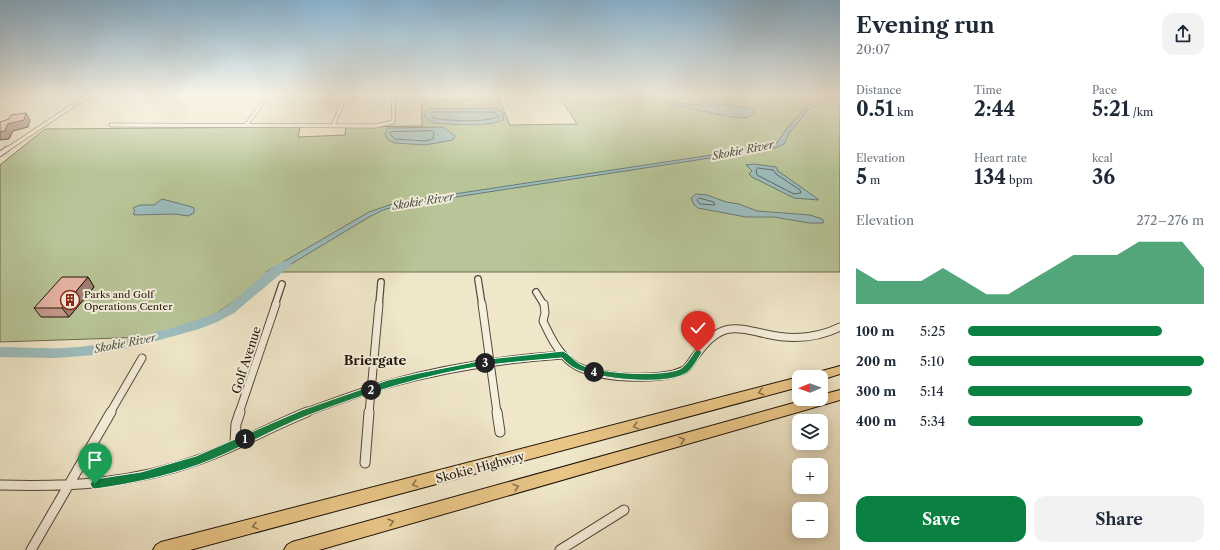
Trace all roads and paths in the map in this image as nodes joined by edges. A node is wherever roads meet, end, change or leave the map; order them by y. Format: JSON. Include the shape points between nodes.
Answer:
{"nodes":[{"id":1,"x":50,"y":121,"type":"edge"},
{"id":2,"x":249,"y":121,"type":"edge"},
{"id":3,"x":335,"y":121,"type":"edge"},
{"id":4,"x":394,"y":121,"type":"edge"},
{"id":5,"x":247,"y":124,"type":"junction"},
{"id":6,"x":111,"y":125,"type":"dead end"},
{"id":7,"x":333,"y":125,"type":"dead end"},
{"id":8,"x":0,"y":156,"type":"edge"},
{"id":9,"x":478,"y":279,"type":"dead end"},
{"id":10,"x":381,"y":282,"type":"dead end"},
{"id":11,"x":282,"y":284,"type":"dead end"},
{"id":12,"x":536,"y":292,"type":"dead end"},
{"id":13,"x":840,"y":327,"type":"edge"},
{"id":14,"x":563,"y":354,"type":"junction"},
{"id":15,"x":142,"y":358,"type":"dead end"},
{"id":16,"x":489,"y":362,"type":"junction"},
{"id":17,"x":840,"y":370,"type":"edge"},
{"id":18,"x":828,"y":373,"type":"edge"},
{"id":19,"x":792,"y":384,"type":"edge"},
{"id":20,"x":370,"y":390,"type":"junction"},
{"id":21,"x":840,"y":395,"type":"edge"},
{"id":22,"x":500,"y":432,"type":"dead end"},
{"id":23,"x":235,"y":443,"type":"junction"},
{"id":24,"x":365,"y":463,"type":"dead end"},
{"id":25,"x":0,"y":485,"type":"edge"},
{"id":26,"x":68,"y":485,"type":"junction"},
{"id":27,"x":624,"y":510,"type":"dead end"},
{"id":28,"x":354,"y":533,"type":"junction"},
{"id":29,"x":31,"y":550,"type":"edge"},
{"id":30,"x":161,"y":550,"type":"edge"},
{"id":31,"x":292,"y":550,"type":"edge"},
{"id":32,"x":305,"y":550,"type":"edge"},
{"id":33,"x":560,"y":550,"type":"edge"}],
"edges":[{"from":1,"to":8,"type":"street"},
{"from":2,"to":5,"type":"street"},
{"from":3,"to":7,"type":"street"},
{"from":4,"to":5,"type":"street","via":[[392,123],[354,126]]},
{"from":5,"to":6,"type":"street"},
{"from":9,"to":16,"type":"street"},
{"from":10,"to":20,"type":"street"},
{"from":11,"to":23,"type":"street","name":"Golf Avenue","via":[[236,424]]},
{"from":12,"to":14,"type":"street","via":[[544,302],[547,312],[543,321]]},
{"from":13,"to":14,"type":"street","via":[[824,335],[803,338],[780,338],[729,328],[705,345],[686,369],[661,376],[593,372],[577,366]]},
{"from":14,"to":16,"type":"street"},
{"from":15,"to":26,"type":"street"},
{"from":16,"to":20,"type":"street","via":[[419,376]]},
{"from":16,"to":22,"type":"street"},
{"from":17,"to":18,"type":"highway"},
{"from":19,"to":30,"type":"highway","name":"Skokie Highway","one_way":true},
{"from":20,"to":23,"type":"street","via":[[305,413]]},
{"from":20,"to":24,"type":"street"},
{"from":28,"to":21,"type":"highway","one_way":true},
{"from":23,"to":26,"type":"street","via":[[198,460],[141,477],[102,484]]},
{"from":25,"to":26,"type":"street"},
{"from":26,"to":29,"type":"street"},
{"from":27,"to":33,"type":"street"},
{"from":28,"to":31,"type":"highway"},
{"from":28,"to":32,"type":"highway"}]}
